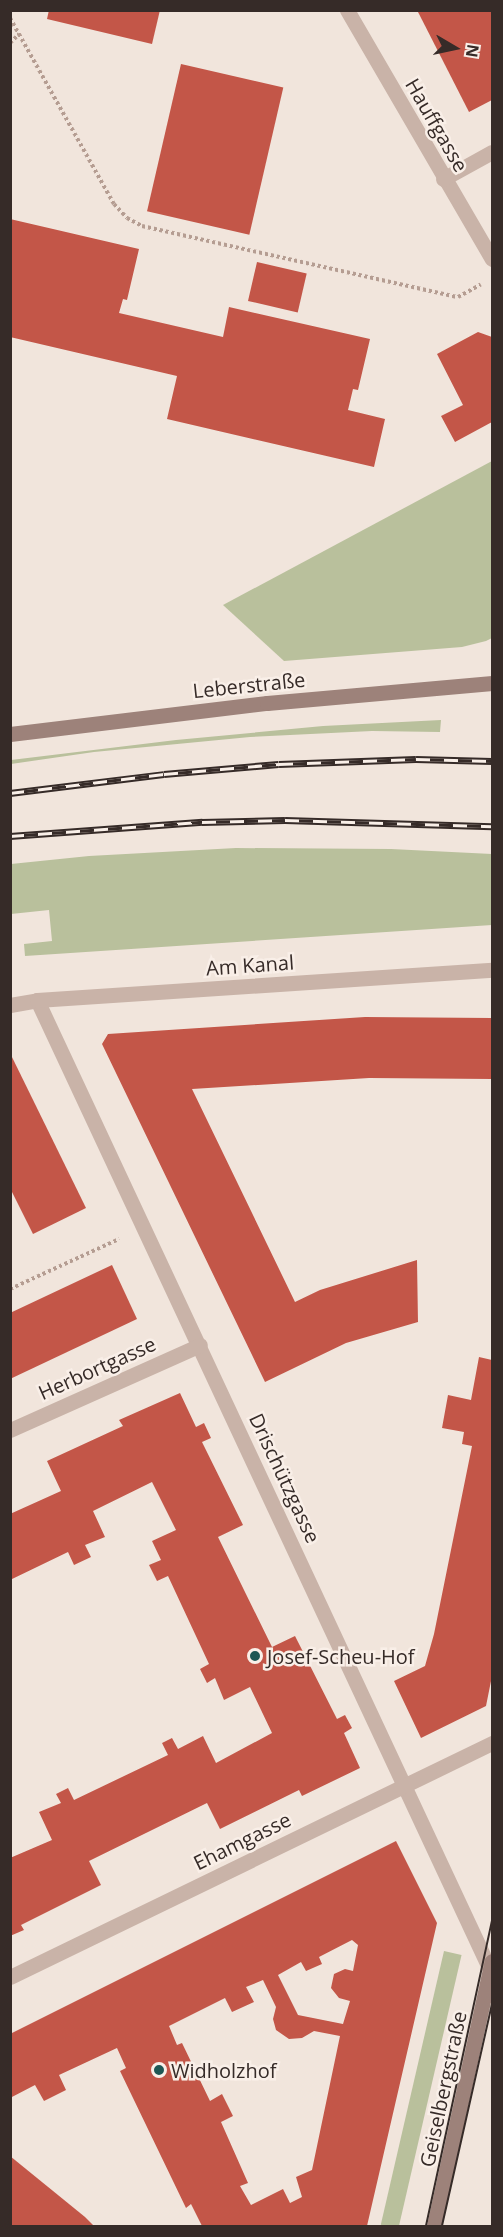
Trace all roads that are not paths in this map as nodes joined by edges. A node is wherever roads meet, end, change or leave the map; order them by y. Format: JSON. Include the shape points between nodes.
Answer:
{"nodes":[{"id":1,"x":347,"y":10,"type":"edge"},
{"id":2,"x":492,"y":152,"type":"edge"},
{"id":3,"x":443,"y":179,"type":"junction"},
{"id":4,"x":492,"y":259,"type":"edge"},
{"id":5,"x":492,"y":682,"type":"edge"},
{"id":6,"x":10,"y":734,"type":"edge"},
{"id":7,"x":492,"y":970,"type":"edge"},
{"id":8,"x":37,"y":1000,"type":"junction"},
{"id":9,"x":10,"y":1005,"type":"edge"},
{"id":10,"x":200,"y":1345,"type":"junction"},
{"id":11,"x":10,"y":1430,"type":"edge"},
{"id":12,"x":492,"y":1743,"type":"edge"},
{"id":13,"x":405,"y":1786,"type":"junction"},
{"id":14,"x":492,"y":1968,"type":"edge"},
{"id":15,"x":10,"y":1977,"type":"edge"},
{"id":16,"x":434,"y":2226,"type":"edge"}],
"edges":[{"from":1,"to":3,"type":"street","name":"Hauffgasse"},
{"from":2,"to":3,"type":"street"},
{"from":3,"to":4,"type":"street","name":"Hauffgasse"},
{"from":5,"to":6,"type":"main road","name":"Leberstraße","via":[[267,703]]},
{"from":7,"to":8,"type":"street","name":"Am Kanal"},
{"from":8,"to":9,"type":"street","name":"Am Kanal"},
{"from":8,"to":10,"type":"street","name":"Drischützgasse"},
{"from":10,"to":11,"type":"street","name":"Herbortgasse"},
{"from":10,"to":13,"type":"street","name":"Drischützgasse"},
{"from":12,"to":13,"type":"street","name":"Ehamgasse"},
{"from":13,"to":14,"type":"street","name":"Drischützgasse"},
{"from":13,"to":15,"type":"street","name":"Ehamgasse"},
{"from":14,"to":16,"type":"main road","name":"Geiselbergstraße"}]}
